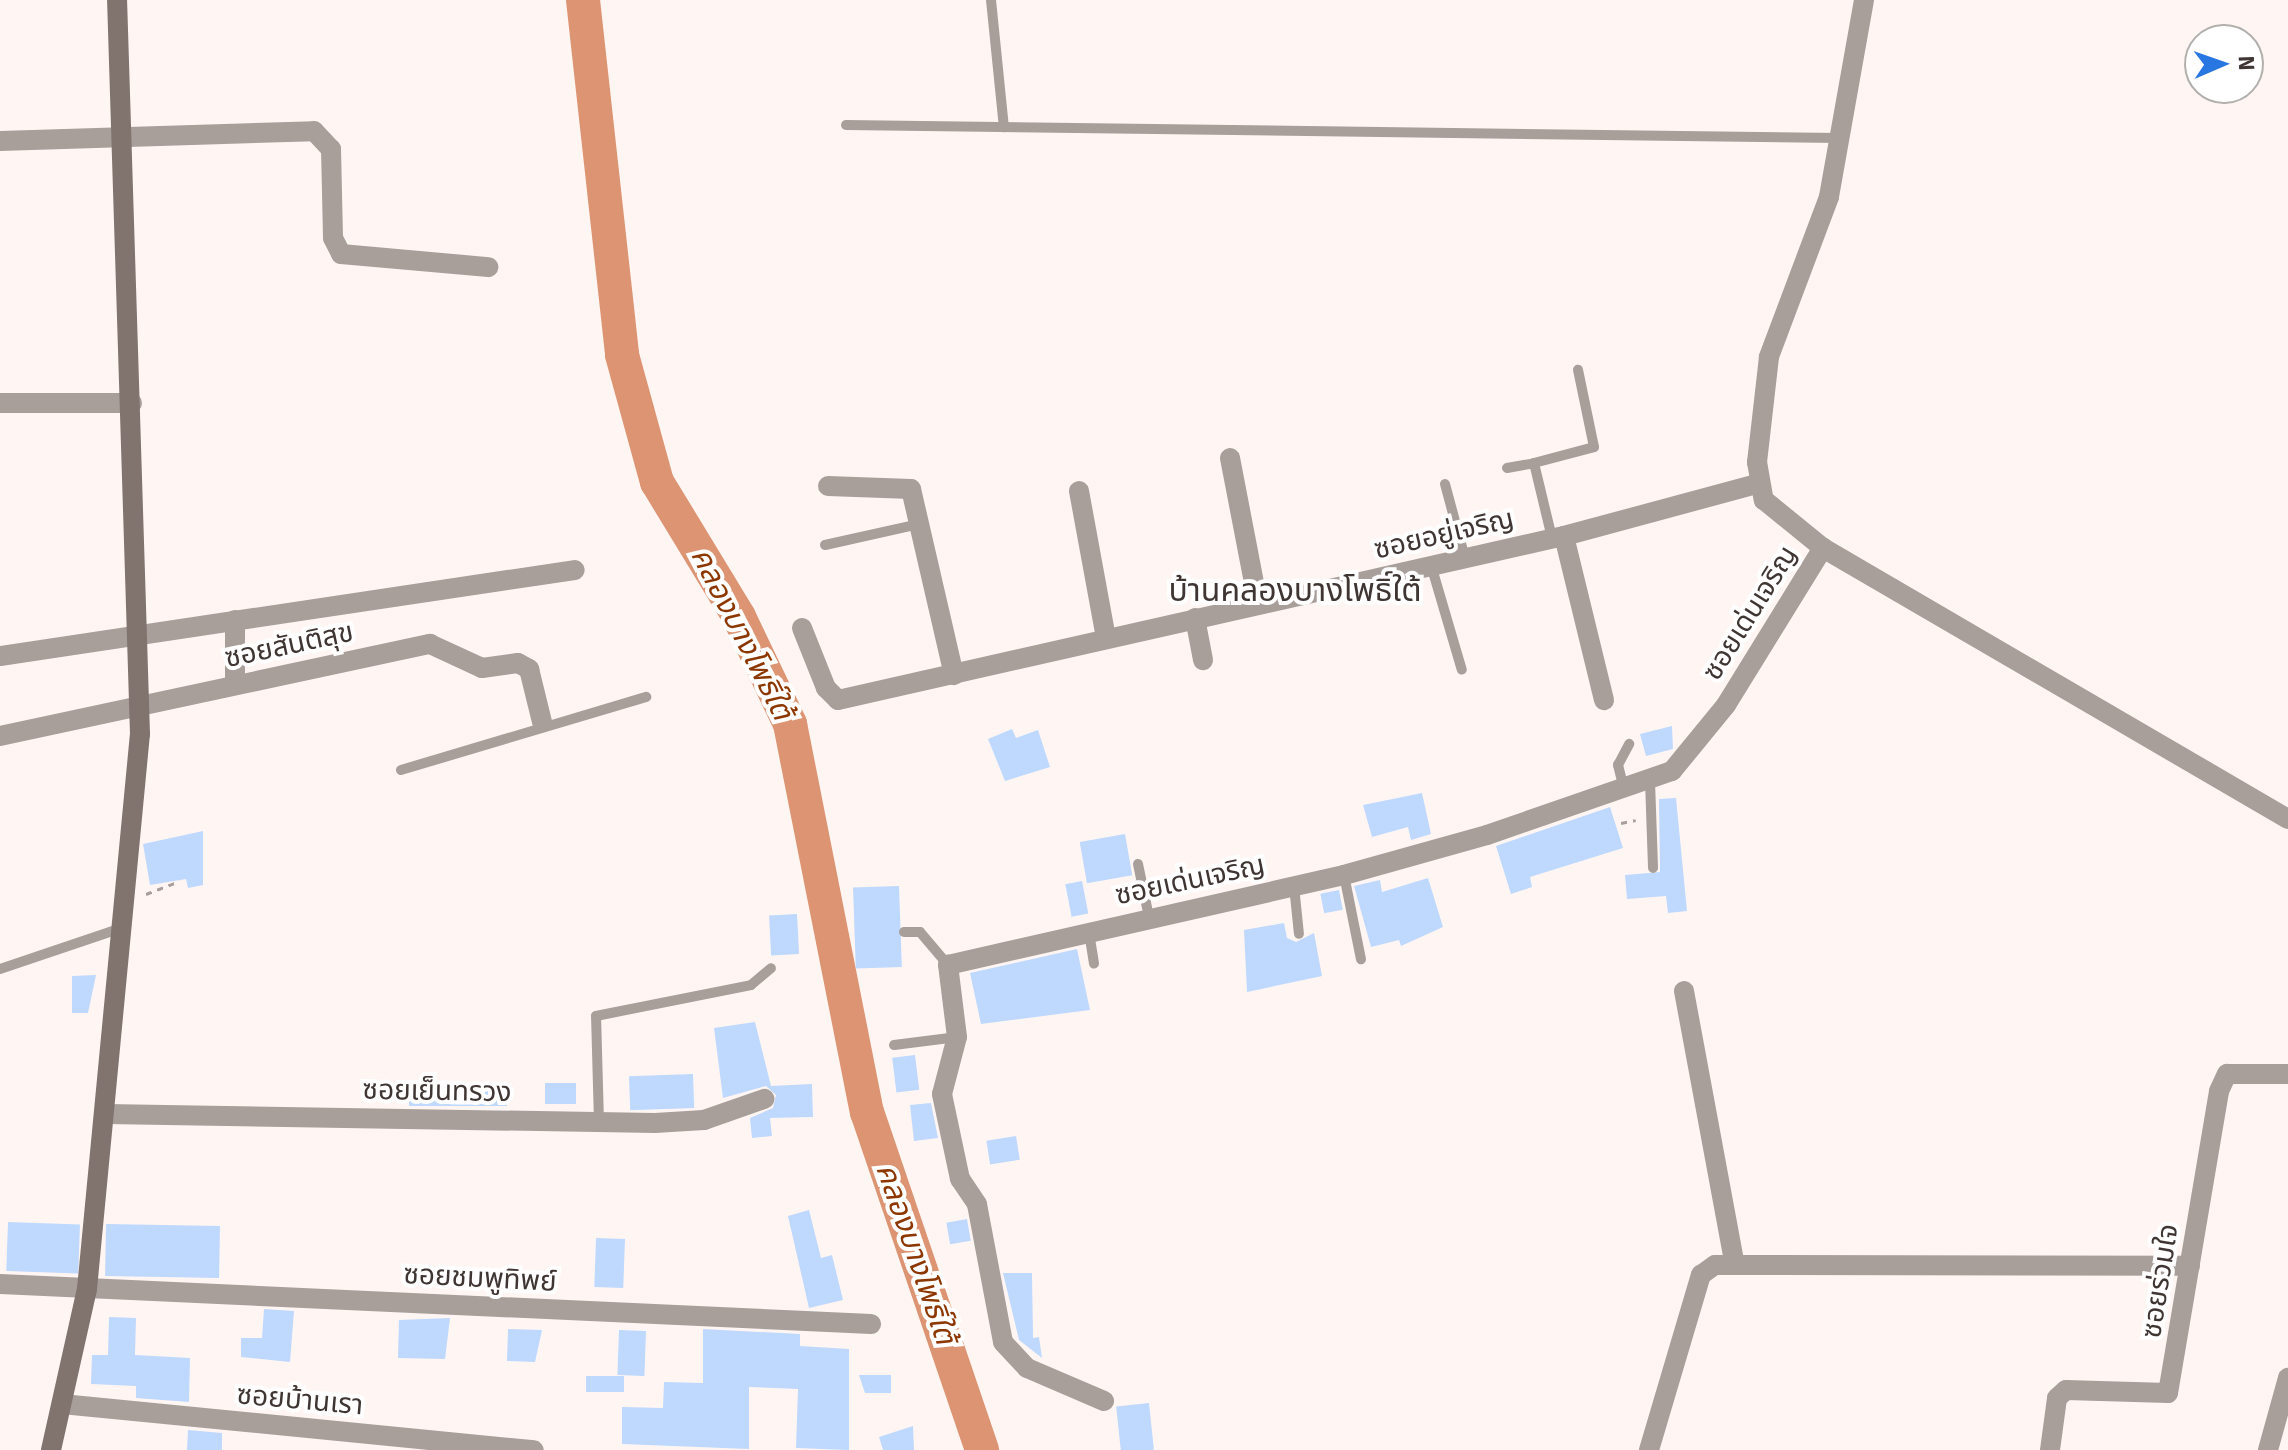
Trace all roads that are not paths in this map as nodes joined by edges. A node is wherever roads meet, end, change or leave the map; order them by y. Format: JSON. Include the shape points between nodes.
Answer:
{"nodes":[{"id":1,"x":117,"y":0,"type":"edge"},
{"id":2,"x":991,"y":0,"type":"edge"},
{"id":3,"x":1864,"y":0,"type":"edge"},
{"id":4,"x":846,"y":125,"type":"dead end"},
{"id":5,"x":1004,"y":127,"type":"junction"},
{"id":6,"x":1842,"y":138,"type":"junction"},
{"id":7,"x":125,"y":139,"type":"junction"},
{"id":8,"x":0,"y":141,"type":"edge"},
{"id":9,"x":488,"y":267,"type":"dead end"},
{"id":10,"x":1578,"y":370,"type":"dead end"},
{"id":11,"x":0,"y":403,"type":"edge"},
{"id":12,"x":132,"y":403,"type":"junction"},
{"id":13,"x":1230,"y":458,"type":"dead end"},
{"id":14,"x":1534,"y":463,"type":"junction"},
{"id":15,"x":1507,"y":468,"type":"dead end"},
{"id":16,"x":1445,"y":484,"type":"dead end"},
{"id":17,"x":1757,"y":484,"type":"junction"},
{"id":18,"x":828,"y":486,"type":"dead end"},
{"id":19,"x":1079,"y":491,"type":"dead end"},
{"id":20,"x":919,"y":524,"type":"junction"},
{"id":21,"x":1558,"y":537,"type":"junction"},
{"id":22,"x":825,"y":545,"type":"dead end"},
{"id":23,"x":1823,"y":548,"type":"junction"},
{"id":24,"x":1465,"y":558,"type":"junction"},
{"id":25,"x":1431,"y":565,"type":"junction"},
{"id":26,"x":575,"y":570,"type":"dead end"},
{"id":27,"x":1258,"y":604,"type":"junction"},
{"id":28,"x":1195,"y":618,"type":"junction"},
{"id":29,"x":235,"y":620,"type":"junction"},
{"id":30,"x":802,"y":628,"type":"dead end"},
{"id":31,"x":139,"y":630,"type":"junction"},
{"id":32,"x":1106,"y":638,"type":"junction"},
{"id":33,"x":0,"y":656,"type":"edge"},
{"id":34,"x":1203,"y":660,"type":"dead end"},
{"id":35,"x":1462,"y":670,"type":"dead end"},
{"id":36,"x":954,"y":675,"type":"junction"},
{"id":37,"x":235,"y":685,"type":"junction"},
{"id":38,"x":646,"y":697,"type":"dead end"},
{"id":39,"x":1604,"y":700,"type":"dead end"},
{"id":40,"x":140,"y":705,"type":"junction"},
{"id":41,"x":542,"y":722,"type":"junction"},
{"id":42,"x":0,"y":736,"type":"edge"},
{"id":43,"x":1629,"y":744,"type":"dead end"},
{"id":44,"x":401,"y":770,"type":"dead end"},
{"id":45,"x":1650,"y":781,"type":"junction"},
{"id":46,"x":1624,"y":789,"type":"junction"},
{"id":47,"x":2288,"y":819,"type":"edge"},
{"id":48,"x":1138,"y":864,"type":"dead end"},
{"id":49,"x":1653,"y":868,"type":"dead end"},
{"id":50,"x":1344,"y":875,"type":"junction"},
{"id":51,"x":1294,"y":886,"type":"junction"},
{"id":52,"x":1149,"y":917,"type":"junction"},
{"id":53,"x":122,"y":928,"type":"junction"},
{"id":54,"x":1088,"y":930,"type":"junction"},
{"id":55,"x":904,"y":932,"type":"dead end"},
{"id":56,"x":1299,"y":934,"type":"dead end"},
{"id":57,"x":1361,"y":959,"type":"dead end"},
{"id":58,"x":1094,"y":964,"type":"dead end"},
{"id":59,"x":948,"y":965,"type":"junction"},
{"id":60,"x":771,"y":968,"type":"dead end"},
{"id":61,"x":0,"y":969,"type":"edge"},
{"id":62,"x":1684,"y":991,"type":"dead end"},
{"id":63,"x":957,"y":1037,"type":"junction"},
{"id":64,"x":894,"y":1045,"type":"dead end"},
{"id":65,"x":2288,"y":1074,"type":"edge"},
{"id":66,"x":764,"y":1099,"type":"dead end"},
{"id":67,"x":106,"y":1114,"type":"junction"},
{"id":68,"x":599,"y":1122,"type":"junction"},
{"id":69,"x":1734,"y":1261,"type":"junction"},
{"id":70,"x":2190,"y":1266,"type":"junction"},
{"id":71,"x":0,"y":1284,"type":"edge"},
{"id":72,"x":87,"y":1289,"type":"junction"},
{"id":73,"x":871,"y":1324,"type":"dead end"},
{"id":74,"x":2288,"y":1378,"type":"edge"},
{"id":75,"x":1104,"y":1401,"type":"dead end"},
{"id":76,"x":62,"y":1404,"type":"junction"},
{"id":77,"x":51,"y":1450,"type":"edge"},
{"id":78,"x":534,"y":1450,"type":"edge"},
{"id":79,"x":1649,"y":1450,"type":"edge"},
{"id":80,"x":2050,"y":1450,"type":"edge"},
{"id":81,"x":2268,"y":1450,"type":"edge"}],
"edges":[{"from":1,"to":7,"type":"street"},
{"from":2,"to":5,"type":"lane"},
{"from":3,"to":6,"type":"street"},
{"from":4,"to":5,"type":"lane"},
{"from":5,"to":6,"type":"lane"},
{"from":6,"to":17,"type":"street","via":[[1829,197],[1769,357]]},
{"from":7,"to":8,"type":"street"},
{"from":7,"to":9,"type":"street","via":[[314,131],[331,149],[333,238],[341,254]]},
{"from":7,"to":12,"type":"street"},
{"from":10,"to":14,"type":"lane","via":[[1594,447]]},
{"from":11,"to":12,"type":"street"},
{"from":12,"to":31,"type":"street"},
{"from":13,"to":27,"type":"street"},
{"from":14,"to":15,"type":"lane"},
{"from":14,"to":21,"type":"lane"},
{"from":16,"to":24,"type":"lane"},
{"from":17,"to":21,"type":"street","name":"ซอยอยู่เจริญ"},
{"from":17,"to":23,"type":"street","via":[[1779,518]]},
{"from":18,"to":20,"type":"street","via":[[902,484],[911,489]]},
{"from":19,"to":32,"type":"street"},
{"from":20,"to":22,"type":"lane"},
{"from":20,"to":36,"type":"street"},
{"from":21,"to":24,"type":"street","name":"ซอยอยู่เจริญ"},
{"from":21,"to":39,"type":"street"},
{"from":23,"to":45,"type":"street","name":"ซอยเด่นเจริญ","via":[[1688,758]]},
{"from":23,"to":47,"type":"street"},
{"from":24,"to":25,"type":"street","name":"ซอยอยู่เจริญ"},
{"from":25,"to":27,"type":"street","name":"ซอยอยู่เจริญ"},
{"from":25,"to":35,"type":"lane"},
{"from":26,"to":29,"type":"street"},
{"from":27,"to":28,"type":"street","name":"ซอยอยู่เจริญ"},
{"from":28,"to":32,"type":"street","name":"ซอยอยู่เจริญ"},
{"from":28,"to":34,"type":"street"},
{"from":29,"to":31,"type":"street"},
{"from":29,"to":37,"type":"street"},
{"from":30,"to":36,"type":"street","name":"ซอยอยู่เจริญ","via":[[826,688],[838,700]]},
{"from":31,"to":33,"type":"street"},
{"from":31,"to":40,"type":"street"},
{"from":32,"to":36,"type":"street","name":"ซอยอยู่เจริญ"},
{"from":37,"to":40,"type":"street","name":"ซอยสันติสุข"},
{"from":37,"to":41,"type":"street","name":"ซอยสันติสุข","via":[[430,644],[482,668],[518,663],[529,669]]},
{"from":38,"to":41,"type":"lane"},
{"from":40,"to":42,"type":"street","name":"ซอยสันติสุข"},
{"from":40,"to":53,"type":"street"},
{"from":41,"to":44,"type":"lane"},
{"from":43,"to":46,"type":"lane","via":[[1618,765]]},
{"from":45,"to":46,"type":"street","name":"ซอยเด่นเจริญ"},
{"from":45,"to":49,"type":"lane","via":[[1647,818]]},
{"from":46,"to":50,"type":"street","name":"ซอยเด่นเจริญ"},
{"from":48,"to":52,"type":"lane"},
{"from":50,"to":51,"type":"street","name":"ซอยเด่นเจริญ"},
{"from":50,"to":57,"type":"lane"},
{"from":51,"to":52,"type":"street","name":"ซอยเด่นเจริญ"},
{"from":51,"to":56,"type":"lane"},
{"from":52,"to":54,"type":"street","name":"ซอยเด่นเจริญ"},
{"from":53,"to":61,"type":"lane"},
{"from":53,"to":67,"type":"street"},
{"from":54,"to":58,"type":"lane"},
{"from":54,"to":59,"type":"street","name":"ซอยเด่นเจริญ"},
{"from":55,"to":59,"type":"lane","via":[[920,932]]},
{"from":59,"to":63,"type":"street"},
{"from":60,"to":68,"type":"lane","via":[[751,985],[596,1016]]},
{"from":62,"to":69,"type":"street"},
{"from":63,"to":64,"type":"lane"},
{"from":63,"to":75,"type":"street","via":[[942,1094],[960,1179],[977,1204],[1003,1342],[1027,1368]]},
{"from":65,"to":70,"type":"street","name":"ซอยร่วมใจ","via":[[2227,1074]]},
{"from":66,"to":68,"type":"street","name":"ซอยเย็นทรวง","via":[[704,1120]]},
{"from":67,"to":68,"type":"street","name":"ซอยเย็นทรวง"},
{"from":67,"to":72,"type":"street"},
{"from":69,"to":70,"type":"street"},
{"from":69,"to":79,"type":"street","via":[[1701,1275]]},
{"from":70,"to":80,"type":"street","name":"ซอยร่วมใจ","via":[[2168,1393],[2066,1390],[2057,1398]]},
{"from":71,"to":72,"type":"street","name":"ซอยชมพูทิพย์"},
{"from":72,"to":73,"type":"street","name":"ซอยชมพูทิพย์"},
{"from":72,"to":76,"type":"street"},
{"from":74,"to":81,"type":"street"},
{"from":76,"to":77,"type":"street"},
{"from":76,"to":78,"type":"street","name":"ซอยบ้านเรา"}]}
